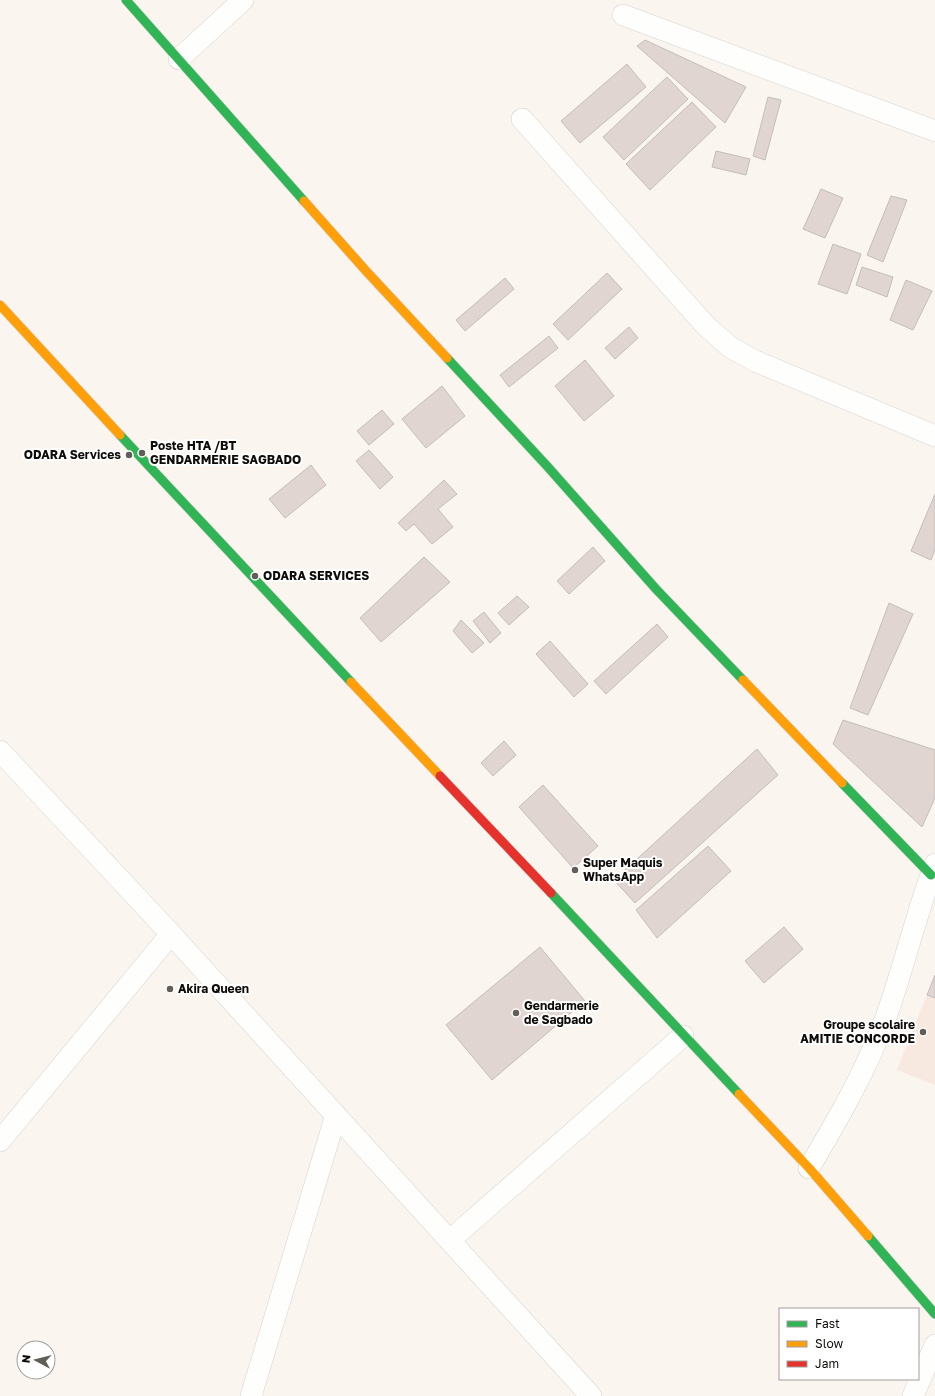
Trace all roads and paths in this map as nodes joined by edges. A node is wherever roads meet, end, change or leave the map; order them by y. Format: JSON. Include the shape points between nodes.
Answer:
{"nodes":[{"id":1,"x":126,"y":0,"type":"edge"},
{"id":2,"x":243,"y":0,"type":"edge"},
{"id":3,"x":623,"y":15,"type":"dead end"},
{"id":4,"x":179,"y":59,"type":"junction"},
{"id":5,"x":522,"y":119,"type":"dead end"},
{"id":6,"x":935,"y":131,"type":"edge"},
{"id":7,"x":0,"y":304,"type":"edge"},
{"id":8,"x":935,"y":436,"type":"edge"},
{"id":9,"x":0,"y":751,"type":"edge"},
{"id":10,"x":933,"y":870,"type":"edge"},
{"id":11,"x":171,"y":934,"type":"junction"},
{"id":12,"x":683,"y":1036,"type":"junction"},
{"id":13,"x":336,"y":1115,"type":"junction"},
{"id":14,"x":0,"y":1141,"type":"edge"},
{"id":15,"x":809,"y":1168,"type":"junction"},
{"id":16,"x":450,"y":1240,"type":"junction"},
{"id":17,"x":935,"y":1314,"type":"edge"},
{"id":18,"x":935,"y":1345,"type":"edge"},
{"id":19,"x":590,"y":1395,"type":"edge"},
{"id":20,"x":251,"y":1396,"type":"edge"},
{"id":21,"x":913,"y":1396,"type":"edge"}],
"edges":[{"from":1,"to":4,"type":"street"},
{"from":2,"to":4,"type":"street"},
{"from":3,"to":6,"type":"street"},
{"from":4,"to":10,"type":"street","via":[[368,272],[548,466],[656,589]]},
{"from":5,"to":8,"type":"street","via":[[706,326],[730,347],[756,361]]},
{"from":7,"to":12,"type":"street","via":[[151,470]]},
{"from":9,"to":11,"type":"street"},
{"from":10,"to":15,"type":"street","via":[[888,1010],[872,1051],[844,1110]]},
{"from":11,"to":13,"type":"street"},
{"from":11,"to":14,"type":"street"},
{"from":12,"to":15,"type":"street"},
{"from":12,"to":16,"type":"street"},
{"from":13,"to":16,"type":"street"},
{"from":13,"to":20,"type":"street"},
{"from":15,"to":17,"type":"street"},
{"from":16,"to":19,"type":"street"},
{"from":18,"to":21,"type":"street"}]}
